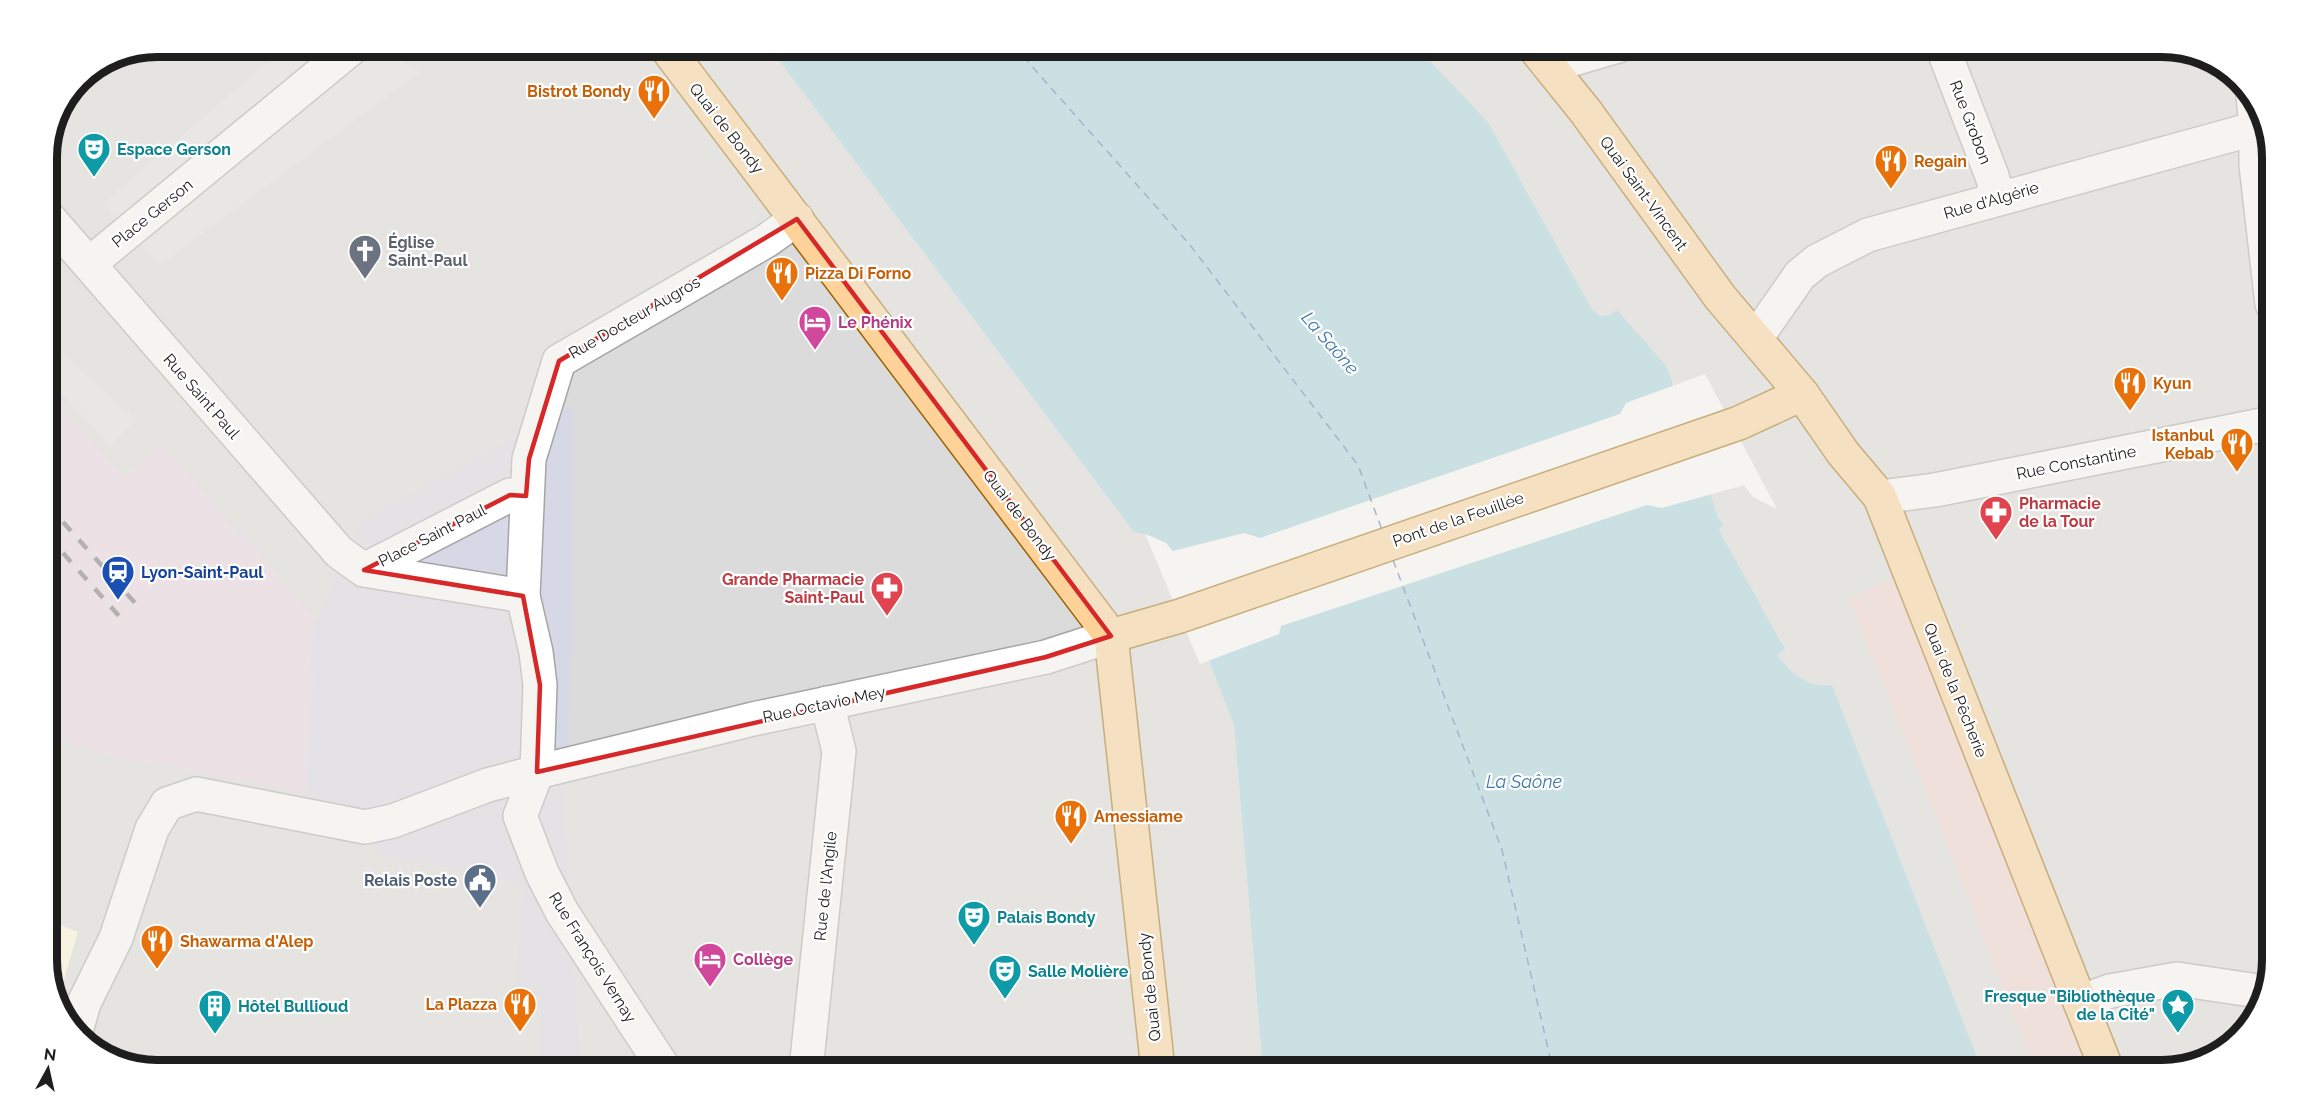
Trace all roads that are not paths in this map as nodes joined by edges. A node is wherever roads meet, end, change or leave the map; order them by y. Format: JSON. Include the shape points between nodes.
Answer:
{"nodes":[{"id":1,"x":341,"y":57,"type":"edge"},
{"id":2,"x":673,"y":57,"type":"edge"},
{"id":3,"x":1542,"y":57,"type":"edge"},
{"id":4,"x":1946,"y":57,"type":"edge"},
{"id":5,"x":2258,"y":128,"type":"edge"},
{"id":6,"x":2259,"y":135,"type":"edge"},
{"id":7,"x":1998,"y":198,"type":"junction"},
{"id":8,"x":2262,"y":217,"type":"edge"},
{"id":9,"x":798,"y":219,"type":"junction"},
{"id":10,"x":57,"y":227,"type":"edge"},
{"id":11,"x":89,"y":264,"type":"junction"},
{"id":12,"x":1756,"y":338,"type":"junction"},
{"id":13,"x":1802,"y":394,"type":"junction"},
{"id":14,"x":2262,"y":425,"type":"edge"},
{"id":15,"x":526,"y":496,"type":"junction"},
{"id":16,"x":1880,"y":497,"type":"junction"},
{"id":17,"x":364,"y":570,"type":"junction"},
{"id":18,"x":523,"y":596,"type":"junction"},
{"id":19,"x":1111,"y":636,"type":"junction"},
{"id":20,"x":827,"y":703,"type":"junction"},
{"id":21,"x":537,"y":772,"type":"junction"},
{"id":22,"x":2256,"y":991,"type":"edge"},
{"id":23,"x":2080,"y":1002,"type":"junction"},
{"id":24,"x":79,"y":1021,"type":"edge"},
{"id":25,"x":658,"y":1060,"type":"edge"},
{"id":26,"x":807,"y":1060,"type":"edge"},
{"id":27,"x":1157,"y":1060,"type":"edge"},
{"id":28,"x":2103,"y":1060,"type":"edge"}],
"edges":[{"from":1,"to":11,"type":"street","name":"Place Gerson"},
{"from":2,"to":9,"type":"main road","name":"Quai de Bondy"},
{"from":3,"to":12,"type":"main road","name":"Quai Saint-Vincent","via":[[1704,276]]},
{"from":4,"to":7,"type":"street","name":"Rue Grobon"},
{"from":5,"to":7,"type":"street","name":"Rue d'Algérie"},
{"from":6,"to":8,"type":"street","via":[[2256,165]]},
{"from":7,"to":12,"type":"street","name":"Rue d'Algérie","via":[[1868,235],[1817,261],[1800,275]]},
{"from":9,"to":15,"type":"street","name":"Rue Docteur Augros","via":[[559,361],[529,459]]},
{"from":9,"to":19,"type":"main road","name":"Quai de Bondy"},
{"from":10,"to":11,"type":"street","name":"Rue Saint Paul"},
{"from":11,"to":17,"type":"street","name":"Rue Saint Paul","via":[[339,552]]},
{"from":12,"to":13,"type":"main road","name":"Quai de la Pêcherie"},
{"from":13,"to":16,"type":"main road","name":"Quai de la Pêcherie"},
{"from":13,"to":19,"type":"main road","name":"Pont de la Feuillée","via":[[1732,424],[1180,616]]},
{"from":14,"to":16,"type":"street","name":"Rue Constantine","via":[[1935,490]]},
{"from":15,"to":17,"type":"street","name":"Place Saint Paul","via":[[510,495]]},
{"from":15,"to":18,"type":"street"},
{"from":16,"to":23,"type":"main road","name":"Quai de la Pêcherie"},
{"from":17,"to":18,"type":"street","name":"Place Saint Paul"},
{"from":18,"to":21,"type":"street","via":[[540,685]]},
{"from":19,"to":20,"type":"street","name":"Rue Octavio Mey","via":[[1046,657]]},
{"from":19,"to":27,"type":"main road","name":"Quai de Bondy"},
{"from":20,"to":21,"type":"street","name":"Rue Octavio Mey"},
{"from":20,"to":26,"type":"street","name":"Rue de l'Angile","via":[[839,751]]},
{"from":21,"to":24,"type":"street","via":[[365,827],[196,794],[167,804],[152,829],[116,939]]},
{"from":21,"to":25,"type":"street","name":"Rue François Vernay","via":[[520,816],[542,873],[562,912]]},
{"from":22,"to":23,"type":"street","via":[[2177,979],[2110,991]]},
{"from":23,"to":28,"type":"main road","name":"Quai de la Pêcherie"}]}
